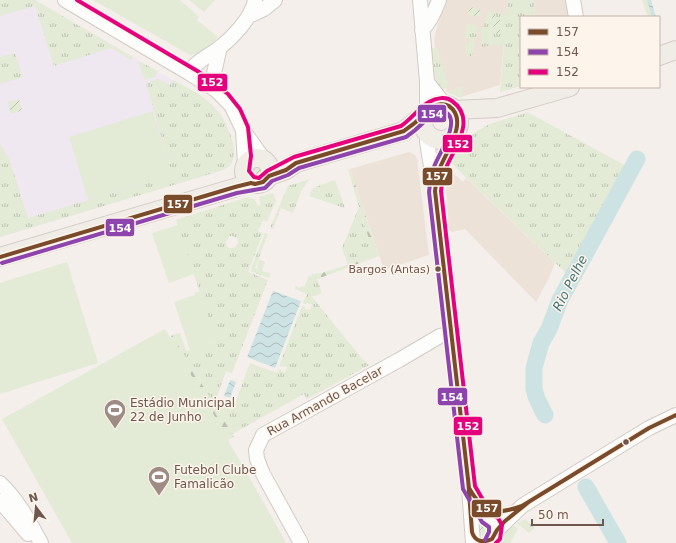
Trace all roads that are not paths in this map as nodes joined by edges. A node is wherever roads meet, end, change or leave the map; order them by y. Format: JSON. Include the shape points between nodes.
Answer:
{"nodes":[{"id":1,"x":65,"y":0,"type":"edge"},
{"id":2,"x":254,"y":0,"type":"edge"},
{"id":3,"x":275,"y":0,"type":"edge"},
{"id":4,"x":420,"y":0,"type":"edge"},
{"id":5,"x":439,"y":0,"type":"edge"},
{"id":6,"x":572,"y":0,"type":"edge"},
{"id":7,"x":249,"y":16,"type":"junction"},
{"id":8,"x":576,"y":16,"type":"edge"},
{"id":9,"x":422,"y":30,"type":"junction"},
{"id":10,"x":220,"y":47,"type":"junction"},
{"id":11,"x":676,"y":50,"type":"edge"},
{"id":12,"x":660,"y":56,"type":"edge"},
{"id":13,"x":189,"y":73,"type":"junction"},
{"id":14,"x":427,"y":82,"type":"junction"},
{"id":15,"x":211,"y":86,"type":"junction"},
{"id":16,"x":567,"y":88,"type":"edge"},
{"id":17,"x":449,"y":107,"type":"junction"},
{"id":18,"x":497,"y":108,"type":"junction"},
{"id":19,"x":425,"y":113,"type":"junction"},
{"id":20,"x":243,"y":130,"type":"junction"},
{"id":21,"x":404,"y":131,"type":"junction"},
{"id":22,"x":456,"y":132,"type":"junction"},
{"id":23,"x":428,"y":135,"type":"junction"},
{"id":24,"x":266,"y":165,"type":"junction"},
{"id":25,"x":246,"y":172,"type":"junction"},
{"id":26,"x":435,"y":191,"type":"junction"},
{"id":27,"x":0,"y":250,"type":"edge"},
{"id":28,"x":0,"y":257,"type":"edge"},
{"id":29,"x":452,"y":334,"type":"junction"},
{"id":30,"x":676,"y":415,"type":"edge"},
{"id":31,"x":0,"y":483,"type":"edge"},
{"id":32,"x":469,"y":488,"type":"junction"},
{"id":33,"x":7,"y":502,"type":"edge"},
{"id":34,"x":479,"y":505,"type":"junction"},
{"id":35,"x":522,"y":506,"type":"junction"},
{"id":36,"x":506,"y":513,"type":"junction"},
{"id":37,"x":487,"y":518,"type":"junction"},
{"id":38,"x":482,"y":538,"type":"edge"},
{"id":39,"x":34,"y":543,"type":"edge"},
{"id":40,"x":41,"y":543,"type":"edge"},
{"id":41,"x":301,"y":543,"type":"edge"}],
"edges":[{"from":1,"to":13,"type":"street"},
{"from":2,"to":7,"type":"street"},
{"from":3,"to":7,"type":"street"},
{"from":4,"to":9,"type":"street"},
{"from":5,"to":9,"type":"street","via":[[434,14]]},
{"from":6,"to":8,"type":"street"},
{"from":7,"to":10,"type":"street"},
{"from":9,"to":14,"type":"street"},
{"from":10,"to":13,"type":"street","via":[[201,60]]},
{"from":10,"to":15,"type":"street"},
{"from":11,"to":12,"type":"main road"},
{"from":13,"to":15,"type":"street"},
{"from":14,"to":17,"type":"street"},
{"from":14,"to":19,"type":"street"},
{"from":15,"to":20,"type":"street","via":[[230,105]]},
{"from":16,"to":18,"type":"main road"},
{"from":17,"to":18,"type":"main road"},
{"from":17,"to":19,"type":"main road","via":[[435,105]]},
{"from":17,"to":22,"type":"main road","via":[[458,118]]},
{"from":18,"to":22,"type":"main road"},
{"from":19,"to":21,"type":"main road"},
{"from":19,"to":23,"type":"main road","via":[[423,127]]},
{"from":20,"to":24,"type":"street"},
{"from":20,"to":25,"type":"street"},
{"from":21,"to":23,"type":"main road"},
{"from":21,"to":24,"type":"main road","via":[[296,164]]},
{"from":22,"to":23,"type":"main road","via":[[442,140]]},
{"from":22,"to":26,"type":"street","via":[[438,171]]},
{"from":23,"to":26,"type":"street"},
{"from":24,"to":25,"type":"main road","via":[[254,157],[247,161]]},
{"from":24,"to":25,"type":"main road","via":[[263,182],[255,184]]},
{"from":25,"to":27,"type":"main road","via":[[224,183]]},
{"from":25,"to":28,"type":"main road"},
{"from":26,"to":29,"type":"street"},
{"from":29,"to":32,"type":"street"},
{"from":29,"to":41,"type":"street","name":"Rua Armando Bacelar","via":[[440,336],[263,435],[256,450],[257,459]]},
{"from":30,"to":35,"type":"street","via":[[649,428]]},
{"from":31,"to":33,"type":"street"},
{"from":32,"to":34,"type":"street"},
{"from":32,"to":38,"type":"street","via":[[470,510]]},
{"from":33,"to":39,"type":"street"},
{"from":33,"to":40,"type":"street"},
{"from":34,"to":36,"type":"street","via":[[492,512]]},
{"from":34,"to":37,"type":"street"},
{"from":35,"to":36,"type":"street"},
{"from":35,"to":38,"type":"street"},
{"from":36,"to":37,"type":"street"},
{"from":37,"to":38,"type":"street","via":[[493,522]]}]}
